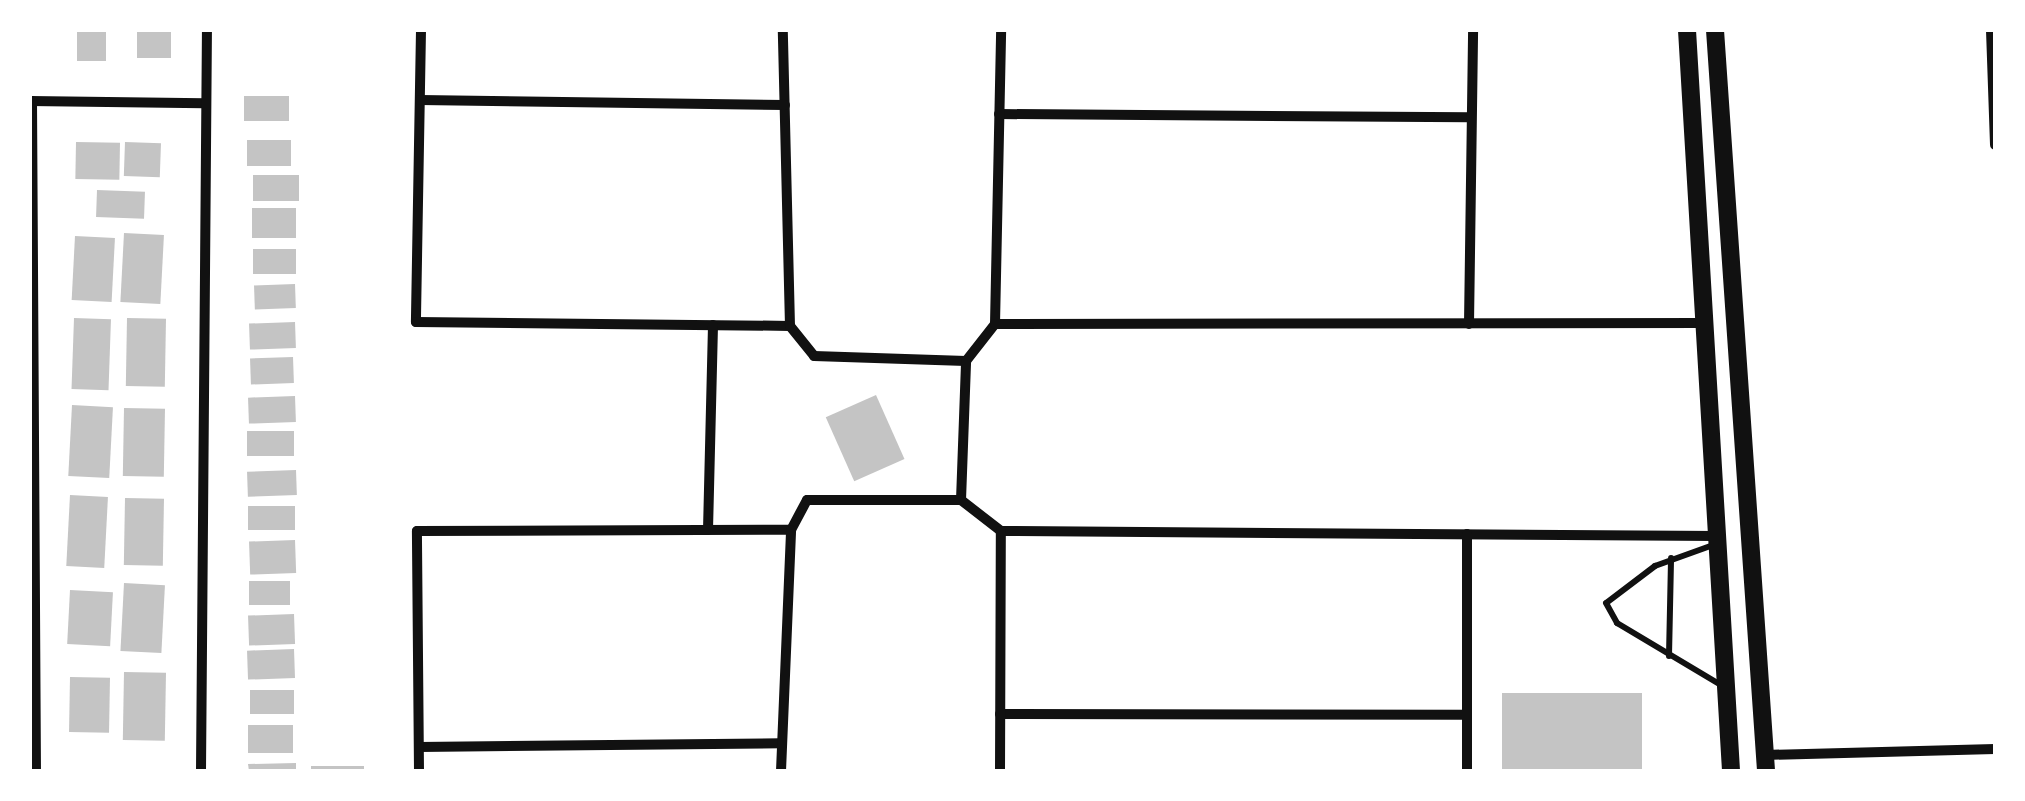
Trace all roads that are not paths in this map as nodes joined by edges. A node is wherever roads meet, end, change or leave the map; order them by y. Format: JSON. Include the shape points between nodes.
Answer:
{"nodes":[{"id":1,"x":207,"y":30,"type":"edge"},
{"id":2,"x":421,"y":30,"type":"edge"},
{"id":3,"x":783,"y":30,"type":"edge"},
{"id":4,"x":1001,"y":30,"type":"edge"},
{"id":5,"x":1472,"y":30,"type":"edge"},
{"id":6,"x":1687,"y":30,"type":"edge"},
{"id":7,"x":1715,"y":30,"type":"edge"},
{"id":8,"x":1992,"y":30,"type":"edge"},
{"id":9,"x":420,"y":100,"type":"junction"},
{"id":10,"x":31,"y":102,"type":"edge"},
{"id":11,"x":204,"y":103,"type":"junction"},
{"id":12,"x":785,"y":105,"type":"junction"},
{"id":13,"x":1994,"y":111,"type":"edge"},
{"id":14,"x":999,"y":114,"type":"junction"},
{"id":15,"x":1470,"y":118,"type":"junction"},
{"id":16,"x":1995,"y":145,"type":"edge"},
{"id":17,"x":996,"y":324,"type":"junction"},
{"id":18,"x":1470,"y":324,"type":"junction"},
{"id":19,"x":1704,"y":324,"type":"junction"},
{"id":20,"x":713,"y":325,"type":"junction"},
{"id":21,"x":790,"y":326,"type":"junction"},
{"id":22,"x":966,"y":361,"type":"junction"},
{"id":23,"x":961,"y":500,"type":"junction"},
{"id":24,"x":708,"y":530,"type":"junction"},
{"id":25,"x":791,"y":530,"type":"junction"},
{"id":26,"x":1001,"y":530,"type":"junction"},
{"id":27,"x":1467,"y":534,"type":"junction"},
{"id":28,"x":1718,"y":540,"type":"junction"},
{"id":29,"x":1671,"y":558,"type":"junction"},
{"id":30,"x":1669,"y":656,"type":"junction"},
{"id":31,"x":1727,"y":688,"type":"junction"},
{"id":32,"x":1000,"y":714,"type":"junction"},
{"id":33,"x":1466,"y":715,"type":"junction"},
{"id":34,"x":781,"y":743,"type":"junction"},
{"id":35,"x":419,"y":747,"type":"junction"},
{"id":36,"x":1995,"y":748,"type":"edge"},
{"id":37,"x":1766,"y":763,"type":"edge"},
{"id":38,"x":36,"y":771,"type":"edge"},
{"id":39,"x":200,"y":771,"type":"edge"},
{"id":40,"x":419,"y":771,"type":"edge"},
{"id":41,"x":781,"y":771,"type":"edge"},
{"id":42,"x":1000,"y":771,"type":"edge"},
{"id":43,"x":1467,"y":771,"type":"edge"},
{"id":44,"x":1731,"y":771,"type":"edge"}],
"edges":[{"from":1,"to":11,"type":"street"},
{"from":2,"to":9,"type":"street"},
{"from":3,"to":12,"type":"street"},
{"from":4,"to":14,"type":"street"},
{"from":5,"to":15,"type":"street"},
{"from":6,"to":19,"type":"main road"},
{"from":7,"to":37,"type":"main road"},
{"from":8,"to":13,"type":"street"},
{"from":9,"to":12,"type":"street"},
{"from":9,"to":20,"type":"street","via":[[416,322]]},
{"from":10,"to":11,"type":"street"},
{"from":10,"to":38,"type":"street"},
{"from":11,"to":39,"type":"street"},
{"from":12,"to":21,"type":"street"},
{"from":13,"to":16,"type":"street"},
{"from":14,"to":15,"type":"street"},
{"from":14,"to":17,"type":"street"},
{"from":15,"to":18,"type":"street"},
{"from":17,"to":18,"type":"street"},
{"from":17,"to":22,"type":"street"},
{"from":18,"to":19,"type":"street"},
{"from":19,"to":28,"type":"main road"},
{"from":20,"to":21,"type":"street"},
{"from":20,"to":24,"type":"street"},
{"from":21,"to":22,"type":"street","via":[[814,356]]},
{"from":22,"to":23,"type":"street"},
{"from":23,"to":25,"type":"street","via":[[807,500]]},
{"from":23,"to":26,"type":"street"},
{"from":24,"to":25,"type":"street"},
{"from":24,"to":35,"type":"street","via":[[418,531]]},
{"from":25,"to":34,"type":"street"},
{"from":26,"to":27,"type":"street"},
{"from":26,"to":32,"type":"street"},
{"from":27,"to":28,"type":"street"},
{"from":27,"to":33,"type":"street"},
{"from":28,"to":29,"type":"lane"},
{"from":28,"to":31,"type":"main road"},
{"from":29,"to":30,"type":"lane"},
{"from":29,"to":30,"type":"lane","via":[[1614,591],[1606,603],[1616,623]]},
{"from":30,"to":31,"type":"lane"},
{"from":31,"to":44,"type":"main road"},
{"from":32,"to":33,"type":"street"},
{"from":32,"to":42,"type":"street"},
{"from":33,"to":43,"type":"street"},
{"from":34,"to":35,"type":"street"},
{"from":34,"to":41,"type":"street"},
{"from":35,"to":40,"type":"street"},
{"from":36,"to":37,"type":"street"}]}
